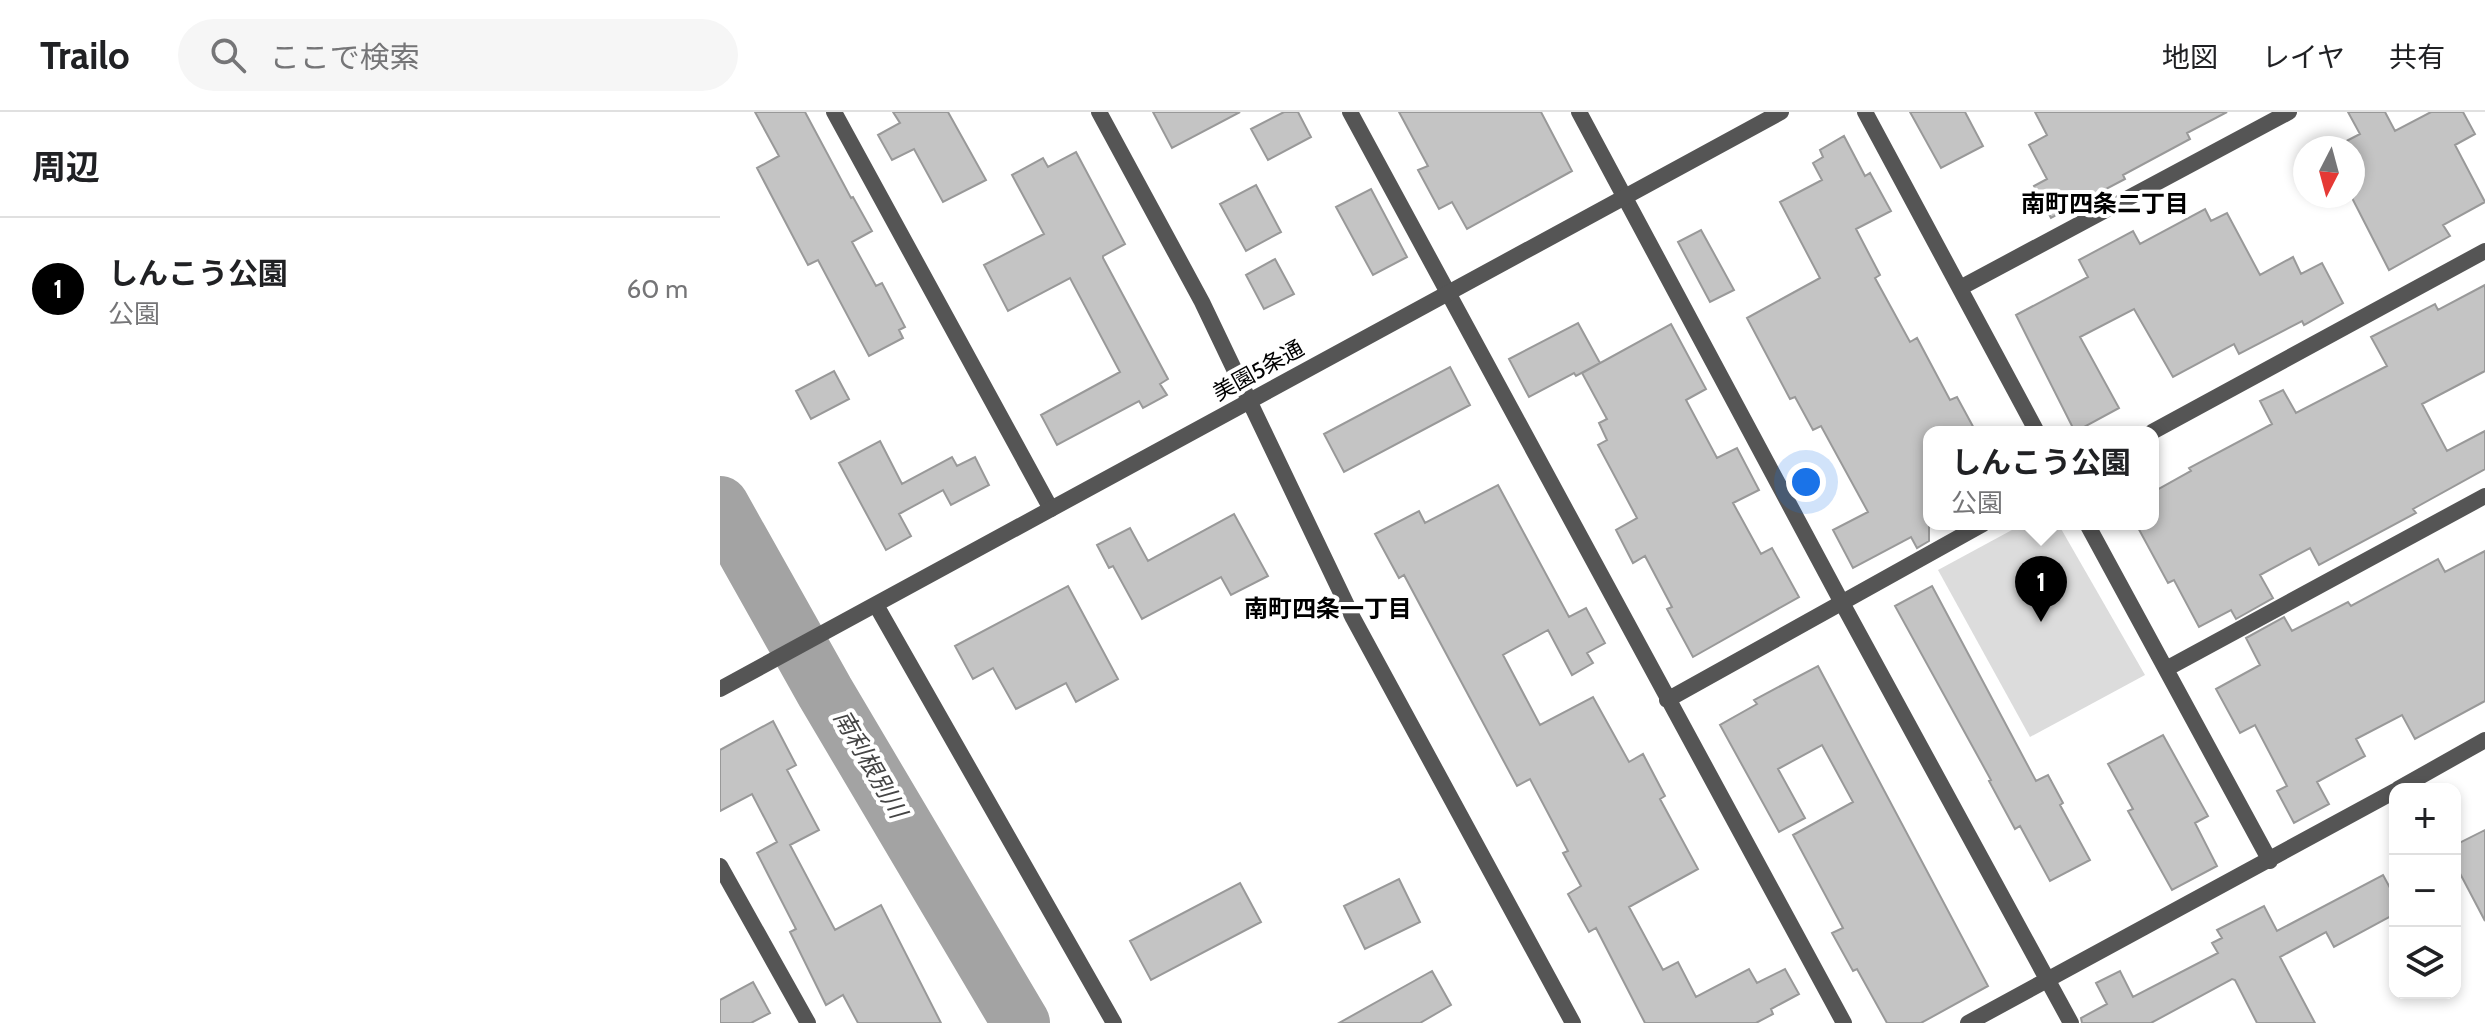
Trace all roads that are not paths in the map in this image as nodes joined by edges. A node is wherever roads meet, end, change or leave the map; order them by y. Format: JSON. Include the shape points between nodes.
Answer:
{"nodes":[{"id":1,"x":834,"y":112,"type":"edge"},
{"id":2,"x":1099,"y":112,"type":"edge"},
{"id":3,"x":1350,"y":112,"type":"edge"},
{"id":4,"x":1579,"y":112,"type":"edge"},
{"id":5,"x":1781,"y":112,"type":"edge"},
{"id":6,"x":1865,"y":112,"type":"edge"},
{"id":7,"x":2289,"y":112,"type":"edge"},
{"id":8,"x":1625,"y":196,"type":"junction"},
{"id":9,"x":2485,"y":251,"type":"edge"},
{"id":10,"x":1960,"y":288,"type":"junction"},
{"id":11,"x":1448,"y":291,"type":"junction"},
{"id":12,"x":1249,"y":399,"type":"junction"},
{"id":13,"x":2034,"y":426,"type":"edge"},
{"id":14,"x":2159,"y":428,"type":"edge"},
{"id":15,"x":2485,"y":496,"type":"edge"},
{"id":16,"x":1051,"y":509,"type":"junction"},
{"id":17,"x":1972,"y":530,"type":"edge"},
{"id":18,"x":2090,"y":530,"type":"edge"},
{"id":19,"x":1841,"y":601,"type":"junction"},
{"id":20,"x":876,"y":605,"type":"junction"},
{"id":21,"x":2166,"y":669,"type":"junction"},
{"id":22,"x":720,"y":689,"type":"edge"},
{"id":23,"x":1667,"y":700,"type":"junction"},
{"id":24,"x":2485,"y":740,"type":"edge"},
{"id":25,"x":2408,"y":783,"type":"edge"},
{"id":26,"x":2389,"y":794,"type":"edge"},
{"id":27,"x":2270,"y":861,"type":"junction"},
{"id":28,"x":720,"y":866,"type":"edge"},
{"id":29,"x":2048,"y":980,"type":"junction"},
{"id":30,"x":808,"y":1023,"type":"edge"},
{"id":31,"x":1114,"y":1023,"type":"edge"},
{"id":32,"x":1573,"y":1023,"type":"edge"},
{"id":33,"x":1844,"y":1023,"type":"edge"},
{"id":34,"x":1968,"y":1023,"type":"edge"},
{"id":35,"x":2071,"y":1023,"type":"edge"}],
"edges":[{"from":1,"to":16,"type":"street"},
{"from":2,"to":12,"type":"street"},
{"from":3,"to":11,"type":"street"},
{"from":4,"to":8,"type":"street"},
{"from":5,"to":8,"type":"street","name":"美園5条通"},
{"from":6,"to":10,"type":"street"},
{"from":7,"to":10,"type":"street"},
{"from":8,"to":11,"type":"street","name":"美園5条通"},
{"from":8,"to":19,"type":"street"},
{"from":9,"to":14,"type":"street"},
{"from":10,"to":13,"type":"street"},
{"from":11,"to":12,"type":"street","name":"美園5条通"},
{"from":11,"to":23,"type":"street"},
{"from":12,"to":16,"type":"street","name":"美園5条通"},
{"from":12,"to":32,"type":"street","via":[[1353,618]]},
{"from":15,"to":21,"type":"street"},
{"from":16,"to":20,"type":"street","name":"美園5条通"},
{"from":17,"to":19,"type":"street"},
{"from":18,"to":21,"type":"street"},
{"from":19,"to":23,"type":"street"},
{"from":19,"to":29,"type":"street"},
{"from":20,"to":22,"type":"street","name":"美園5条通"},
{"from":20,"to":31,"type":"street"},
{"from":21,"to":27,"type":"street"},
{"from":23,"to":33,"type":"street"},
{"from":24,"to":25,"type":"street"},
{"from":26,"to":27,"type":"street"},
{"from":27,"to":29,"type":"street"},
{"from":28,"to":30,"type":"street"},
{"from":29,"to":34,"type":"street"},
{"from":29,"to":35,"type":"street"}]}
